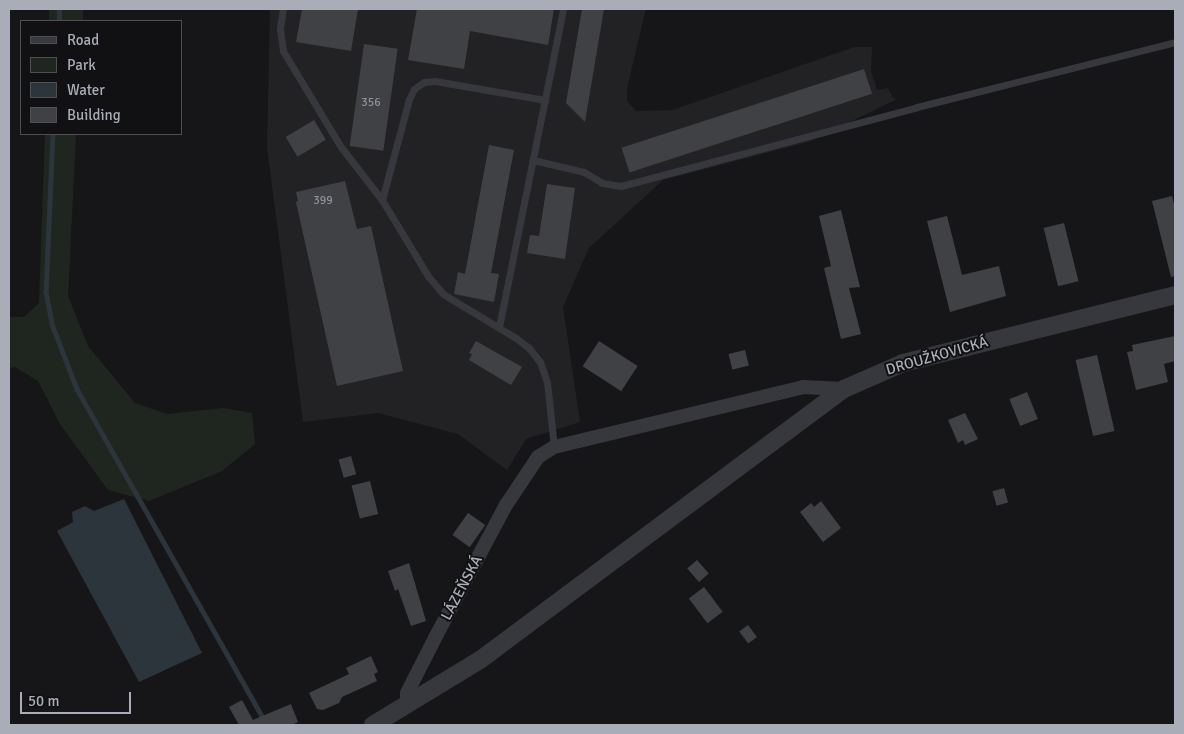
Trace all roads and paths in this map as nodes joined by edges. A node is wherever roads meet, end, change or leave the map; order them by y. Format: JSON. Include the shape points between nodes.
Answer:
{"nodes":[{"id":1,"x":283,"y":9,"type":"edge"},
{"id":2,"x":563,"y":9,"type":"edge"},
{"id":3,"x":1175,"y":42,"type":"edge"},
{"id":4,"x":545,"y":100,"type":"junction"},
{"id":5,"x":533,"y":160,"type":"junction"},
{"id":6,"x":382,"y":200,"type":"junction"},
{"id":7,"x":1175,"y":296,"type":"edge"},
{"id":8,"x":499,"y":328,"type":"junction"},
{"id":9,"x":844,"y":389,"type":"junction"},
{"id":10,"x":554,"y":447,"type":"junction"},
{"id":11,"x":407,"y":705,"type":"junction"},
{"id":12,"x":373,"y":725,"type":"edge"}],
"edges":[{"from":1,"to":6,"type":"lane","via":[[280,29],[283,51],[341,147]]},
{"from":2,"to":4,"type":"lane"},
{"from":3,"to":5,"type":"lane","via":[[621,186],[602,183],[584,172]]},
{"from":4,"to":5,"type":"lane"},
{"from":4,"to":6,"type":"lane","via":[[435,81],[424,82],[414,88]]},
{"from":5,"to":8,"type":"lane"},
{"from":6,"to":8,"type":"lane","via":[[428,276],[443,294]]},
{"from":7,"to":9,"type":"street","name":"DROUŽKOVICKÁ","via":[[903,363]]},
{"from":8,"to":10,"type":"lane","via":[[529,348],[545,372]]},
{"from":9,"to":10,"type":"street","name":"DROUŽKOVICKÁ","via":[[803,387]]},
{"from":9,"to":11,"type":"street","via":[[480,660]]},
{"from":10,"to":11,"type":"street","name":"LÁZEŇSKÁ","via":[[538,457],[506,505],[407,693]]},
{"from":11,"to":12,"type":"street"}]}
